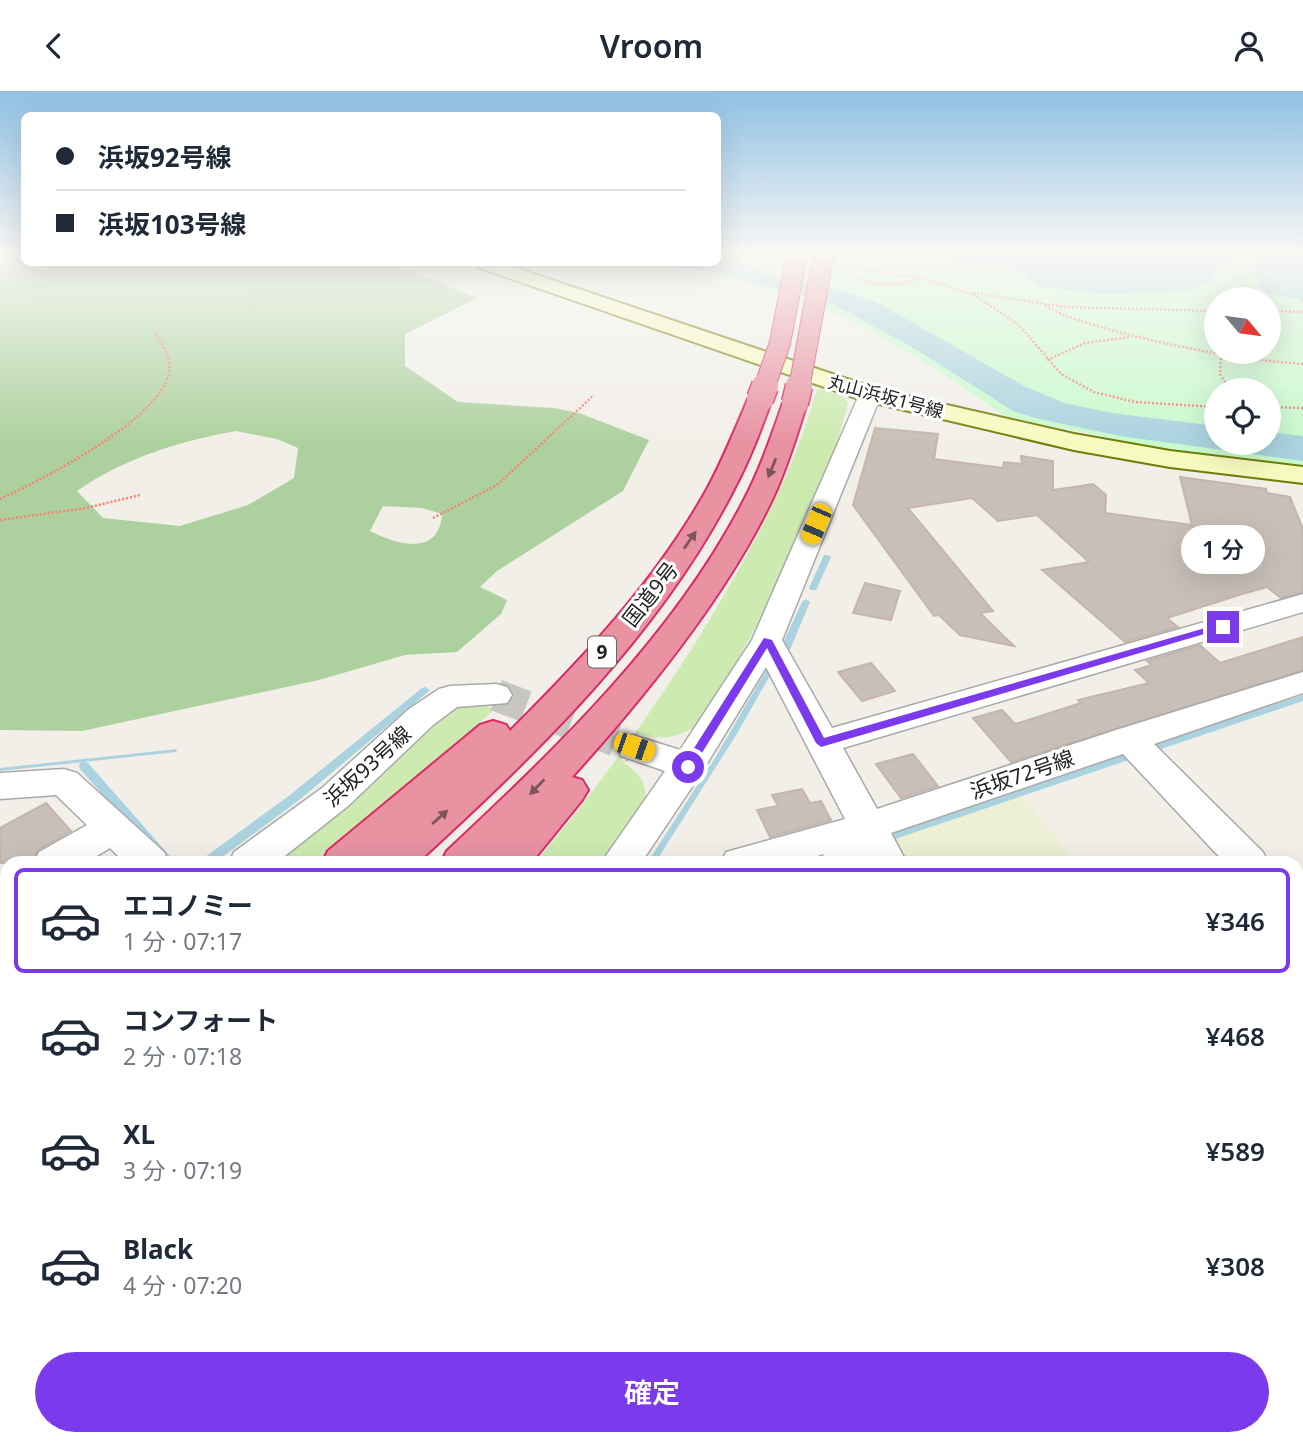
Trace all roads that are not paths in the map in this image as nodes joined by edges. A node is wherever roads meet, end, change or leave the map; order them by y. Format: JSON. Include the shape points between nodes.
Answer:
{"nodes":[{"id":1,"x":640,"y":316,"type":"edge"},
{"id":2,"x":785,"y":316,"type":"edge"},
{"id":3,"x":813,"y":316,"type":"edge"},
{"id":4,"x":870,"y":395,"type":"junction"},
{"id":5,"x":1303,"y":475,"type":"edge"},
{"id":6,"x":648,"y":598,"type":"junction"},
{"id":7,"x":1303,"y":603,"type":"edge"},
{"id":8,"x":691,"y":608,"type":"junction"},
{"id":9,"x":767,"y":640,"type":"junction"},
{"id":10,"x":1298,"y":689,"type":"edge"},
{"id":11,"x":496,"y":695,"type":"tunnel mouth"},
{"id":12,"x":1128,"y":738,"type":"junction"},
{"id":13,"x":821,"y":743,"type":"junction"},
{"id":14,"x":634,"y":747,"type":"tunnel mouth"},
{"id":15,"x":688,"y":767,"type":"junction"},
{"id":16,"x":0,"y":786,"type":"edge"},
{"id":17,"x":113,"y":828,"type":"junction"},
{"id":18,"x":861,"y":852,"type":"edge"},
{"id":19,"x":65,"y":856,"type":"edge"},
{"id":20,"x":143,"y":856,"type":"edge"},
{"id":21,"x":257,"y":856,"type":"edge"},
{"id":22,"x":351,"y":856,"type":"edge"},
{"id":23,"x":397,"y":856,"type":"edge"},
{"id":24,"x":469,"y":856,"type":"edge"},
{"id":25,"x":512,"y":856,"type":"edge"},
{"id":26,"x":625,"y":856,"type":"edge"},
{"id":27,"x":817,"y":856,"type":"edge"},
{"id":28,"x":1242,"y":856,"type":"edge"}],
"edges":[{"from":1,"to":4,"type":"street","name":"丸山浜坂1号線"},
{"from":6,"to":2,"type":"highway","name":"国道9号","number":"9","one_way":true,"bridge":true,"via":[[713,503],[739,452],[780,343]]},
{"from":3,"to":8,"type":"highway","name":"国道9号","number":"9","one_way":true,"bridge":true,"via":[[795,403],[757,502]]},
{"from":4,"to":5,"type":"street","name":"丸山浜坂1号線","via":[[1074,442]]},
{"from":4,"to":9,"type":"street"},
{"from":6,"to":22,"type":"highway"},
{"from":23,"to":6,"type":"highway","name":"国道9号","number":"9","one_way":true,"via":[[551,710]]},
{"from":7,"to":13,"type":"street"},
{"from":8,"to":24,"type":"highway","name":"国道9号","number":"9","one_way":true,"via":[[570,753]]},
{"from":8,"to":25,"type":"highway","via":[[617,725]]},
{"from":9,"to":13,"type":"street"},
{"from":9,"to":15,"type":"street"},
{"from":10,"to":12,"type":"street","name":"浜坂72号線"},
{"from":11,"to":21,"type":"street","name":"浜坂93号線","via":[[450,697],[421,717],[335,797]]},
{"from":12,"to":18,"type":"street","name":"浜坂72号線"},
{"from":12,"to":28,"type":"street"},
{"from":13,"to":18,"type":"street"},
{"from":14,"to":15,"type":"street"},
{"from":15,"to":26,"type":"street"},
{"from":16,"to":17,"type":"street","via":[[65,782]]},
{"from":17,"to":19,"type":"street"},
{"from":17,"to":20,"type":"street"},
{"from":18,"to":27,"type":"street","name":"浜坂72号線"}]}
